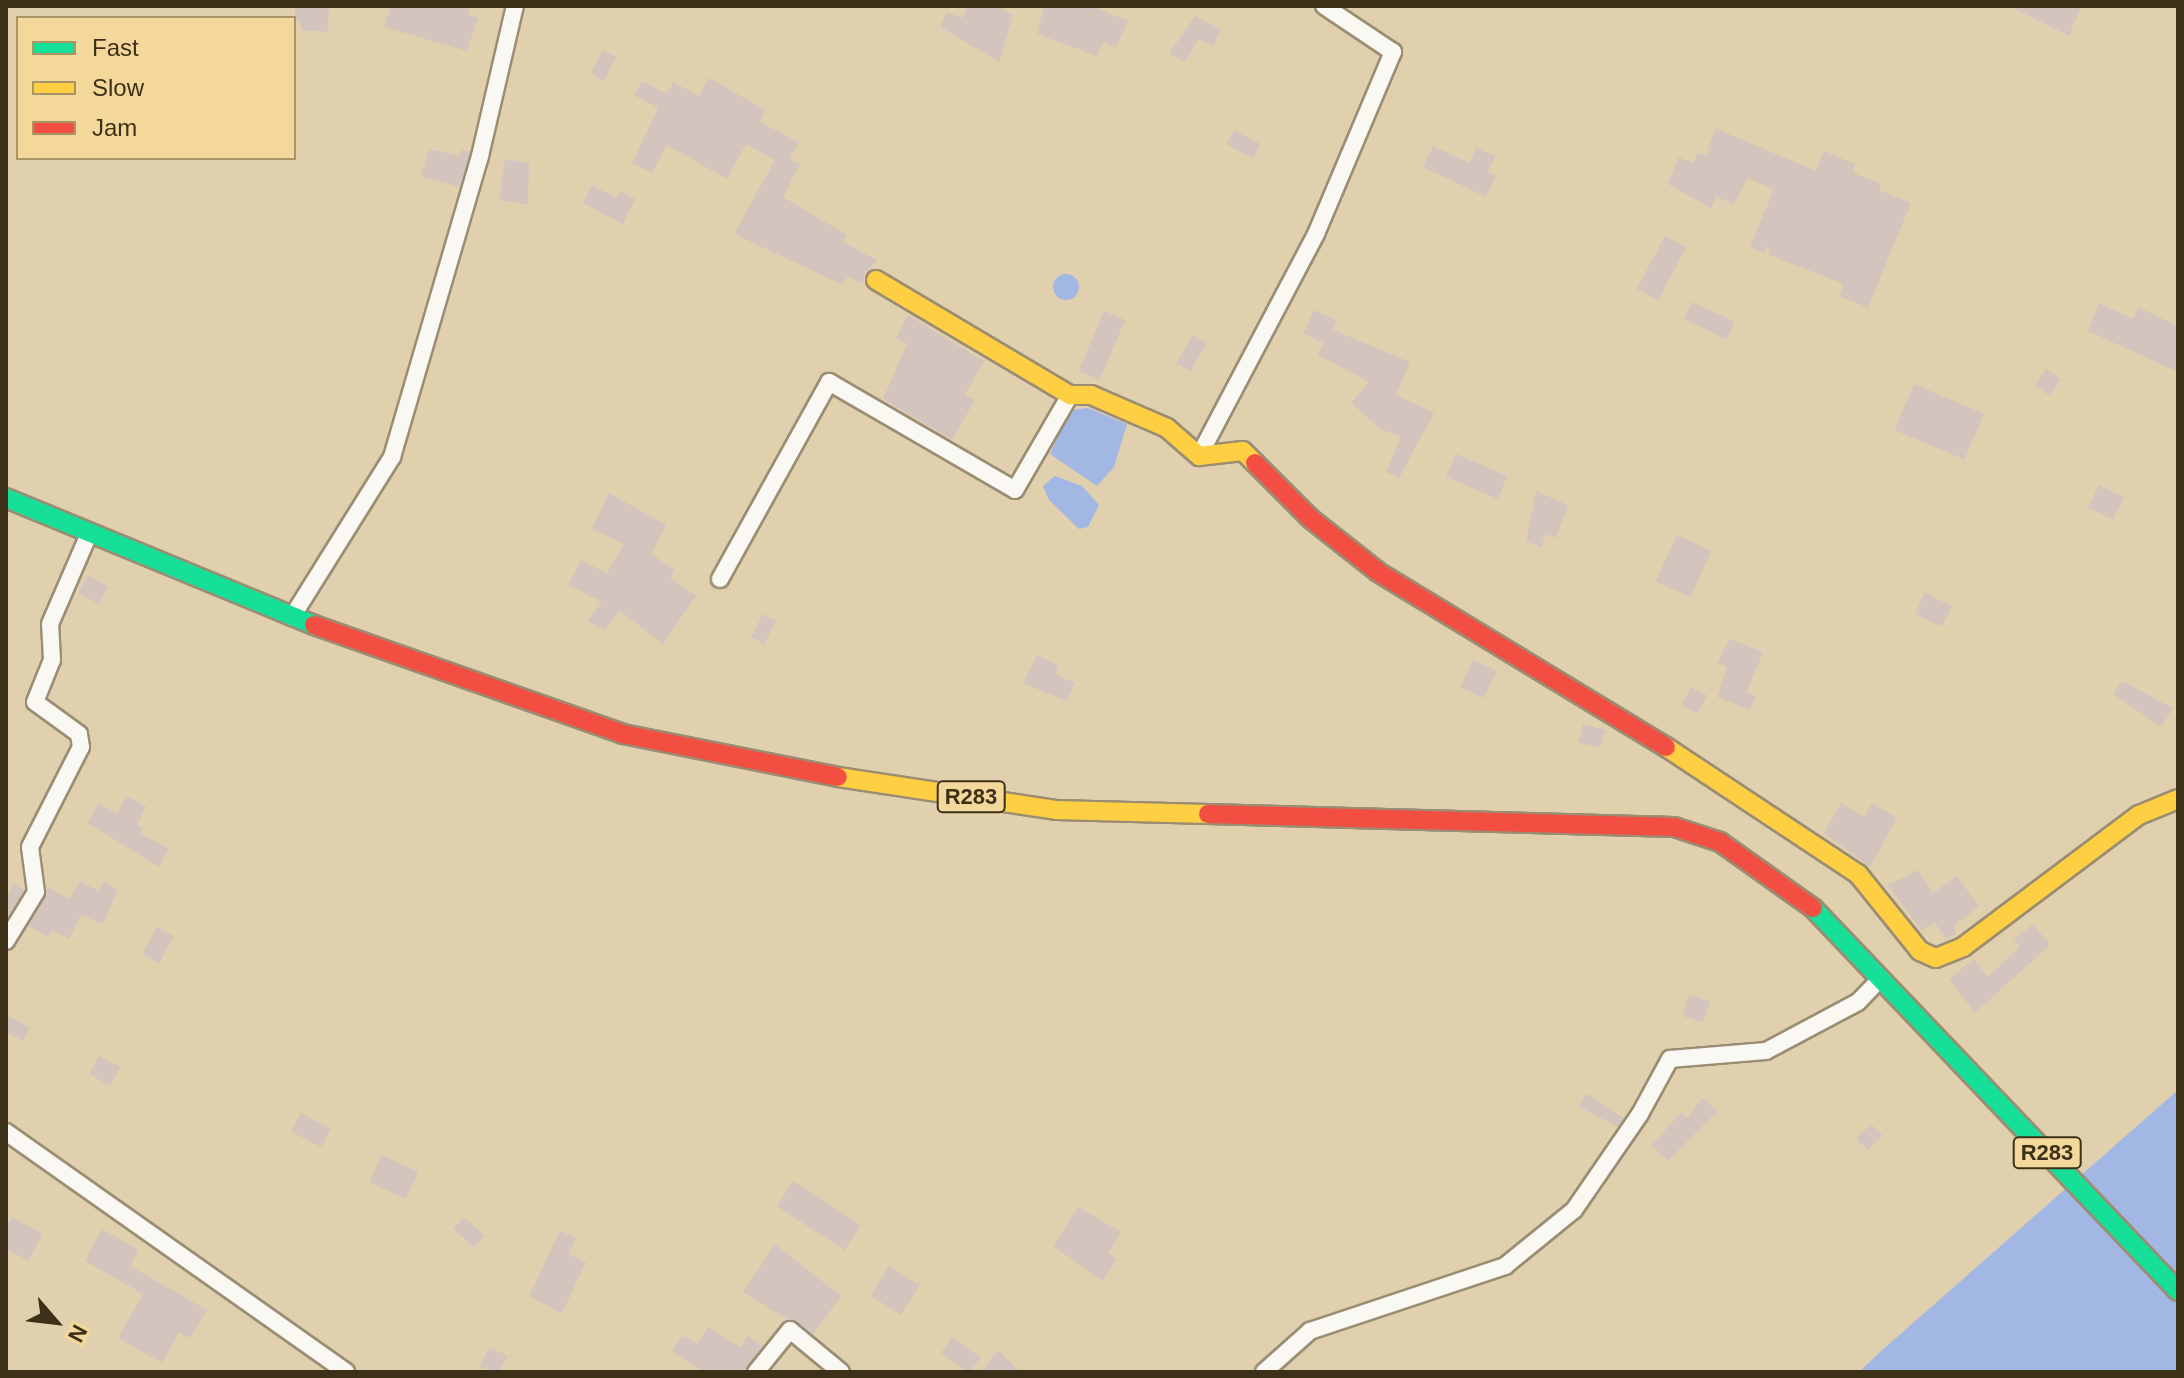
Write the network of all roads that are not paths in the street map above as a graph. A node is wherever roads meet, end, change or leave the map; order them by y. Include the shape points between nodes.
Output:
1 (515, 6) edge
2 (1324, 6) edge
3 (876, 280) dead end
4 (1070, 395) junction
5 (1199, 456) junction
6 (6, 498) edge
7 (89, 534) junction
8 (720, 579) dead end
9 (292, 617) junction
10 (2178, 799) edge
11 (6, 941) edge
12 (1881, 978) junction
13 (6, 1132) edge
14 (2178, 1291) edge
15 (343, 1371) edge
16 (756, 1372) edge
17 (841, 1372) edge
18 (1264, 1372) edge

1 - 9 street via 480,156 392,457
2 - 5 street via 1393,52 1316,234
3 - 4 main road
4 - 5 main road via 1091,395 1167,428
4 - 8 street via 1015,490 829,382
5 - 10 main road via 1239,450 1247,454 1311,519 1378,572 1748,797 1858,874 1920,951 1936,958 1963,947 2139,815
6 - 7 main road, R283
7 - 9 main road, R283
7 - 11 street via 50,624 52,660 35,702 79,734 81,747 30,847 36,892
9 - 12 main road, R283 via 623,734 756,764 1040,808 1674,827 1720,842 1765,870 1808,903
12 - 14 main road, R283
12 - 18 street via 1858,1002 1766,1051 1670,1059 1640,1114 1574,1210 1505,1266 1310,1331
13 - 15 street
16 - 17 street via 790,1330

